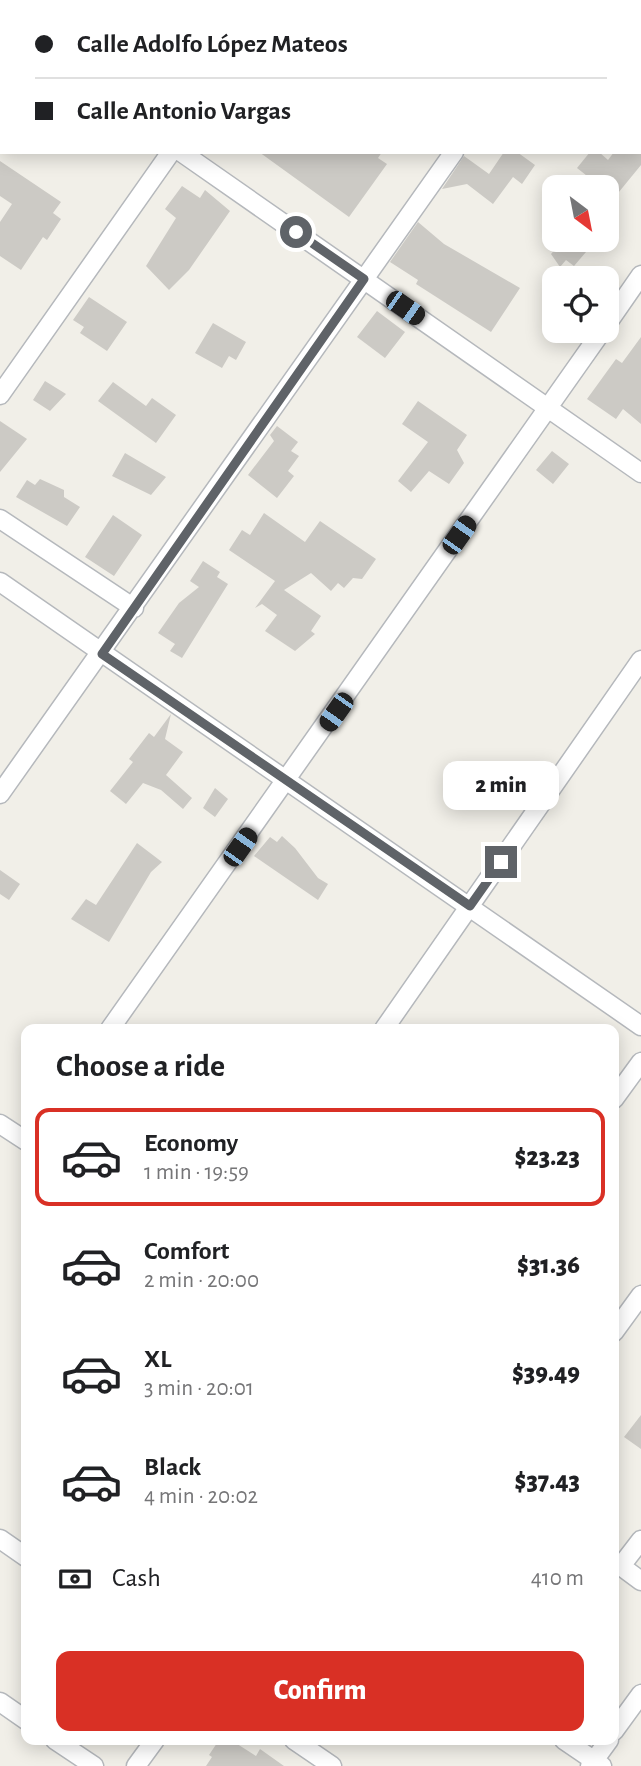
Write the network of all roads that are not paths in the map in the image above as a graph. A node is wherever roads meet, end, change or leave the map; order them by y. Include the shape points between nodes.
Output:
1 (170, 154) edge
2 (184, 154) edge
3 (453, 154) edge
4 (641, 275) edge
5 (364, 279) junction
6 (619, 307) edge
7 (594, 343) edge
8 (0, 394) edge
9 (549, 408) junction
10 (641, 473) edge
11 (0, 519) edge
12 (0, 582) edge
13 (134, 607) junction
14 (102, 654) junction
15 (641, 660) edge
16 (288, 779) junction
17 (0, 794) edge
18 (470, 906) junction
19 (114, 1024) edge
20 (387, 1024) edge
21 (641, 1026) edge
22 (641, 1062) edge
23 (619, 1091) edge
24 (0, 1124) edge
25 (21, 1138) edge
26 (641, 1295) edge
27 (619, 1325) edge
28 (0, 1539) edge
29 (641, 1540) edge
30 (21, 1554) edge
31 (619, 1562) edge
32 (619, 1564) edge
33 (641, 1581) edge
34 (641, 1694) edge
35 (0, 1702) edge
36 (21, 1717) edge
37 (619, 1724) edge
38 (62, 1745) edge
39 (151, 1745) edge
40 (301, 1745) edge
41 (570, 1745) edge
42 (606, 1745) edge
43 (595, 1764) edge
44 (94, 1766) edge
45 (136, 1766) edge
46 (332, 1766) edge

1 - 8 street
2 - 5 street
3 - 5 street
4 - 6 street
5 - 9 street
5 - 13 street
7 - 9 street
9 - 10 street
9 - 16 street
11 - 13 street
12 - 14 street
13 - 14 street
14 - 16 street
14 - 17 street
15 - 18 street
16 - 18 street
16 - 19 street
18 - 20 street
18 - 21 street
22 - 23 street
24 - 25 street
26 - 27 street
28 - 30 street
29 - 31 street
32 - 33 street
34 - 37 street
35 - 36 street
38 - 44 street
39 - 45 street
40 - 46 street
41 - 43 street
42 - 43 street

